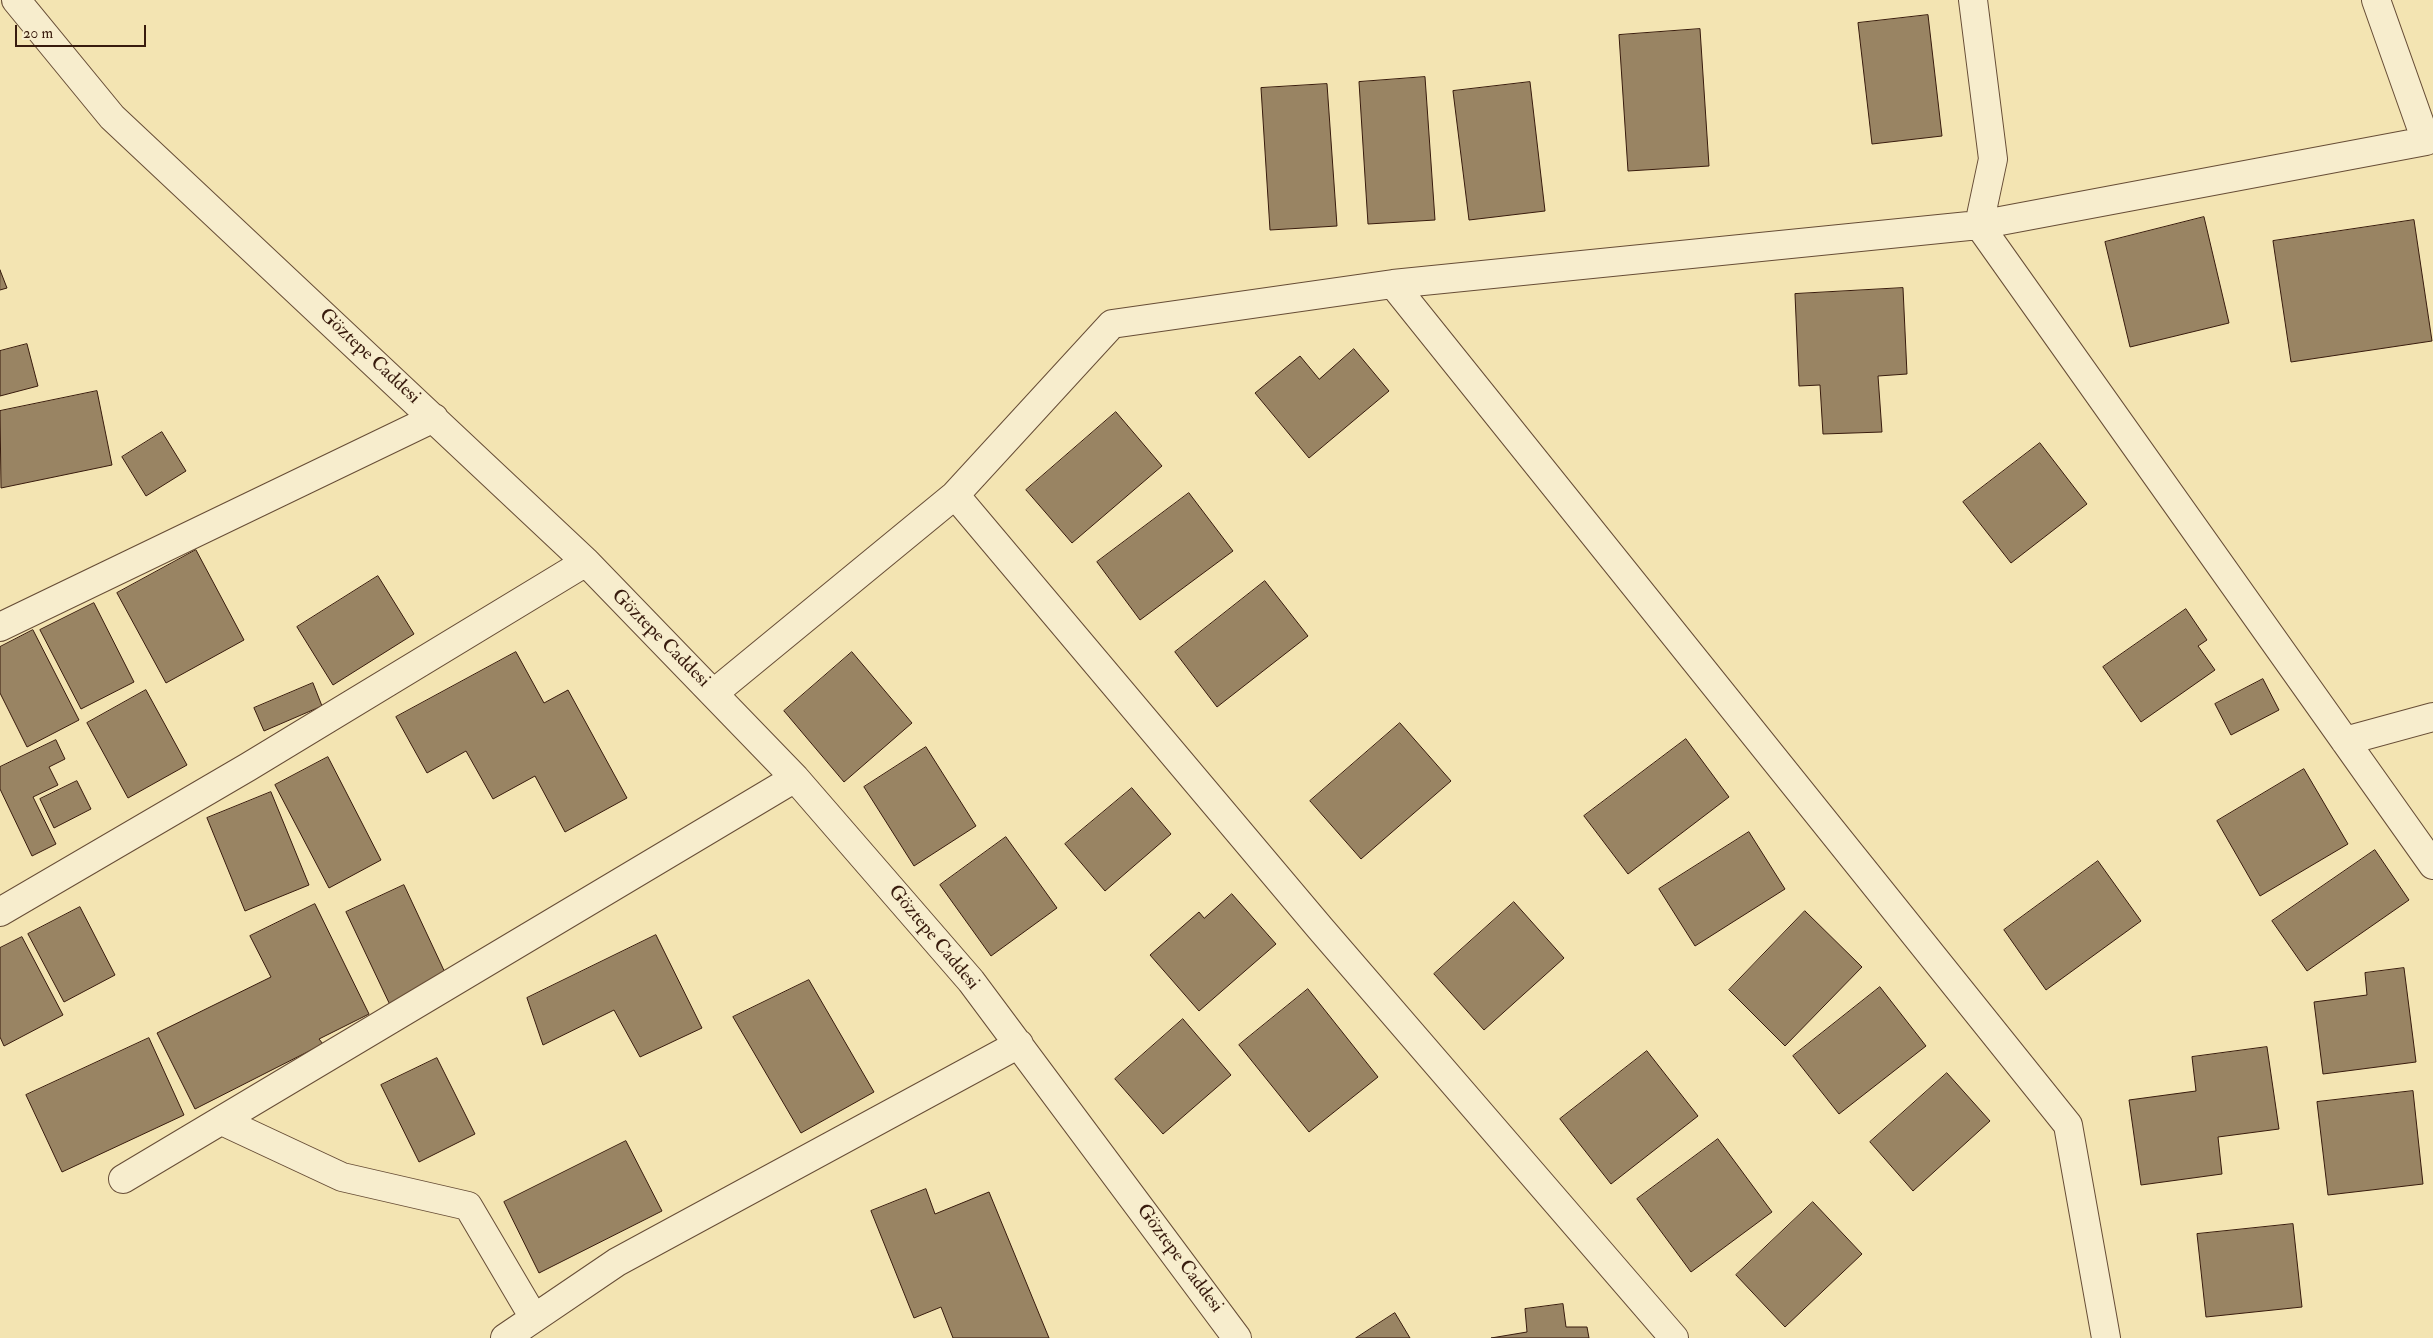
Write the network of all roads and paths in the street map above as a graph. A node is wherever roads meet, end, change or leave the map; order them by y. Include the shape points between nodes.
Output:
1 (16, 0) edge
2 (1973, 0) edge
3 (2376, 0) edge
4 (0, 9) edge
5 (112, 117) junction
6 (2429, 141) edge
7 (1980, 225) junction
8 (1393, 284) junction
9 (434, 418) junction
10 (955, 495) junction
11 (586, 562) junction
12 (0, 627) edge
13 (714, 693) junction
14 (2433, 717) edge
15 (2345, 741) junction
16 (795, 778) junction
17 (2433, 864) edge
18 (0, 912) edge
19 (1019, 1044) junction
20 (222, 1121) junction
21 (123, 1179) dead end
22 (534, 1318) junction
23 (505, 1338) edge
24 (1236, 1338) edge
25 (1674, 1338) edge
26 (2106, 1338) edge

1 - 5 street, Göztepe Caddesi
2 - 7 street via 1994,159
3 - 6 street
4 - 5 street
5 - 9 street, Göztepe Caddesi
6 - 7 street
7 - 8 street
7 - 15 street
8 - 10 street via 1112,324
8 - 26 street via 2068,1124
9 - 11 street, Göztepe Caddesi
9 - 12 street
10 - 13 street
10 - 25 street via 1320,928
11 - 13 street, Göztepe Caddesi
11 - 18 street via 248,767
13 - 16 street, Göztepe Caddesi
14 - 15 street
15 - 17 street
16 - 19 street, Göztepe Caddesi via 934,937
16 - 20 street
19 - 22 street via 617,1262
19 - 24 street, Göztepe Caddesi
20 - 21 street
20 - 22 street via 342,1177 468,1206
22 - 23 street

